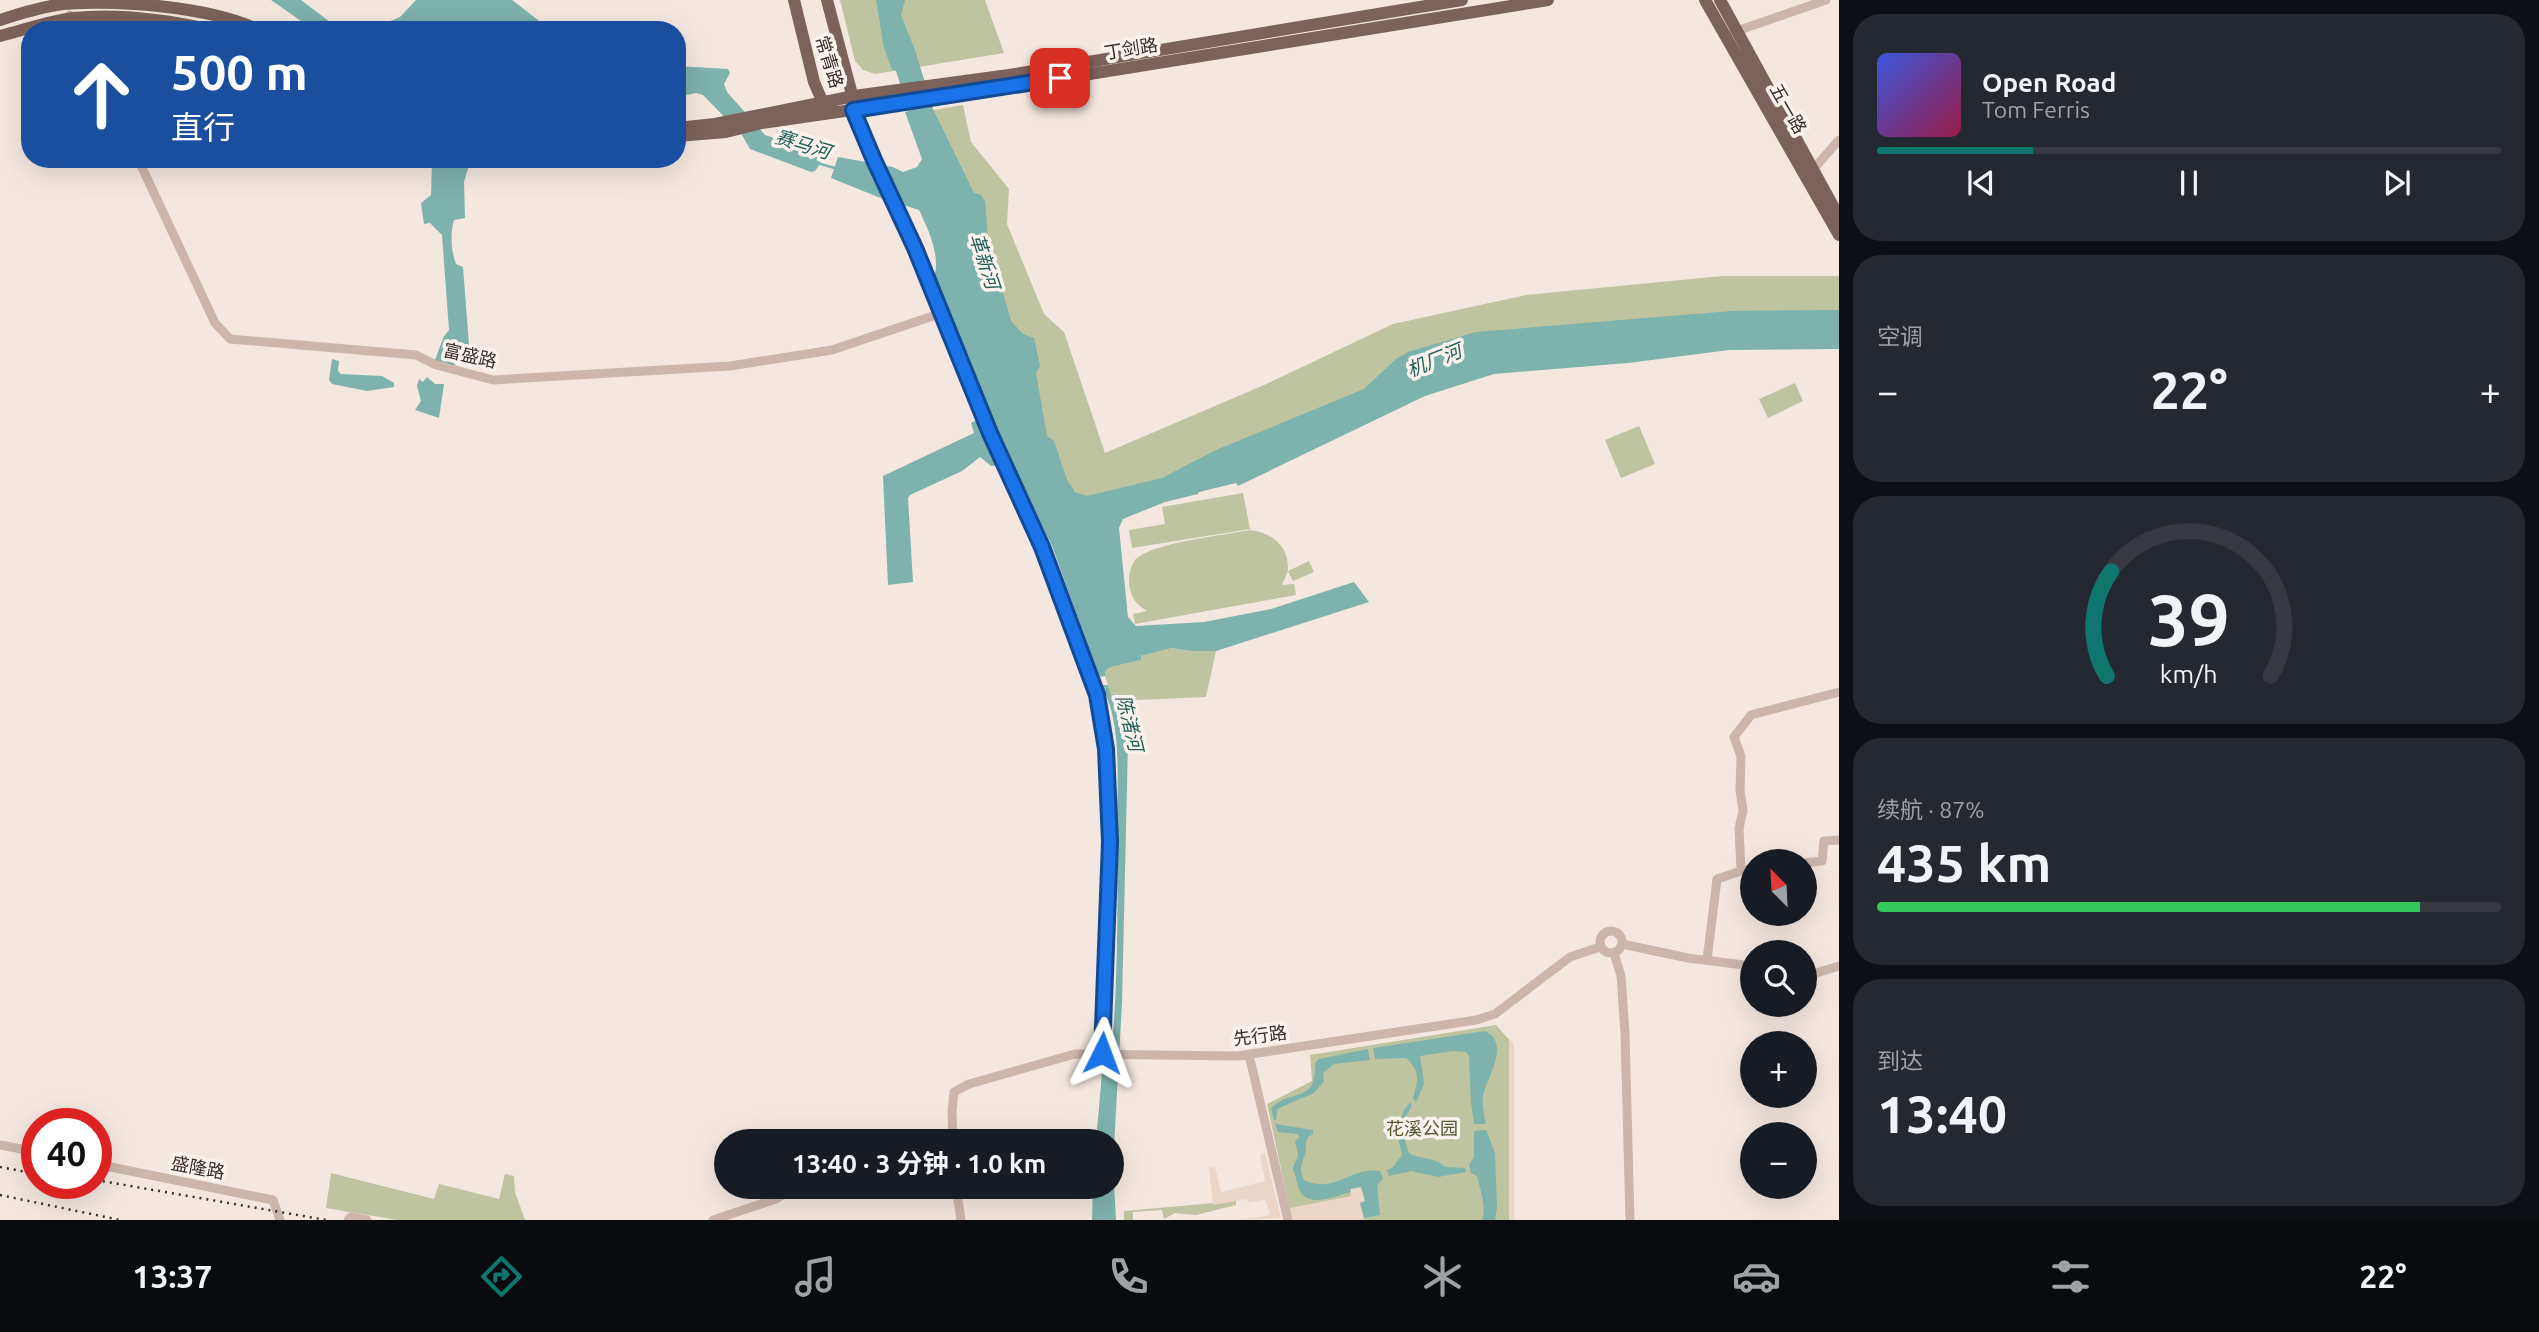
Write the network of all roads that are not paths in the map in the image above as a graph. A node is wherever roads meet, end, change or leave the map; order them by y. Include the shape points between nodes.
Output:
1 (794, 0) edge
2 (827, 0) edge
3 (1462, 0) edge
4 (1548, 0) edge
5 (1703, 0) edge
6 (1720, 0) edge
7 (1826, 0) edge
8 (65, 4) junction
9 (0, 20) edge
10 (74, 21) edge
11 (86, 21) edge
12 (166, 21) edge
13 (236, 21) edge
14 (21, 33) edge
15 (1731, 33) junction
16 (0, 36) edge
17 (932, 91) junction
18 (823, 103) junction
19 (854, 103) junction
20 (759, 120) junction
21 (686, 128) edge
22 (720, 128) junction
23 (686, 134) edge
24 (1839, 140) edge
25 (142, 168) edge
26 (1810, 174) junction
27 (1839, 217) edge
28 (1839, 235) edge
29 (942, 313) junction
30 (1839, 692) edge
31 (1839, 840) edge
32 (1740, 857) edge
33 (1817, 862) edge
34 (1740, 871) edge
35 (1622, 944) junction
36 (1600, 947) junction
37 (1614, 953) junction
38 (1707, 960) junction
39 (1740, 964) edge
40 (1839, 966) edge
41 (1817, 973) edge
42 (1105, 1053) junction
43 (1249, 1055) junction
44 (953, 1129) edge
45 (0, 1144) edge
46 (21, 1149) edge
47 (112, 1167) edge
48 (776, 1199) edge
49 (958, 1199) edge
50 (280, 1220) edge
51 (348, 1220) edge
52 (368, 1220) edge
53 (713, 1220) edge
54 (961, 1220) edge
55 (1287, 1220) edge
56 (1630, 1220) edge

1 - 18 main road, 常青路
2 - 19 main road, 常青路
3 - 17 main road, 丁剑路
4 - 17 main road, 丁剑路 via 1009,87
5 - 15 main road, 五一路
6 - 15 main road, 五一路
7 - 15 street
8 - 9 main road
8 - 10 street
8 - 13 main road via 176,7
11 - 12 main road via 104,16
14 - 16 main road
15 - 26 main road, 五一路
17 - 19 main road, 丁剑路
18 - 19 main road, 常青路
18 - 20 main road, 丁剑路
19 - 20 main road, 丁剑路
19 - 29 street, 常青路 via 874,160
20 - 22 main road, 丁剑路
21 - 22 main road, 丁剑路
22 - 23 main road, 丁剑路
24 - 26 street
25 - 29 street, 富盛路 via 215,323 230,339 416,355 493,380 730,366 832,349
26 - 27 main road, 五一路
26 - 28 main road, 五一路
29 - 42 street via 1042,547 1089,672 1103,724 1110,842
30 - 32 street via 1751,715 1734,737 1741,756
31 - 33 street via 1824,841 1822,861
34 - 38 street via 1717,879
35 - 36 street via 1618,933 1608,931 1601,937
35 - 37 street
35 - 38 street
36 - 37 street
36 - 43 street, 先行路 via 1570,957 1496,1013 1476,1020
37 - 56 street via 1621,976 1625,1033
38 - 39 street
40 - 41 street
42 - 43 street, 先行路
42 - 44 street, 先行路 via 1075,1054 969,1084 954,1092
43 - 55 street
45 - 46 street
47 - 50 street, 盛隆路 via 273,1199
48 - 53 street
49 - 54 street
51 - 52 street

